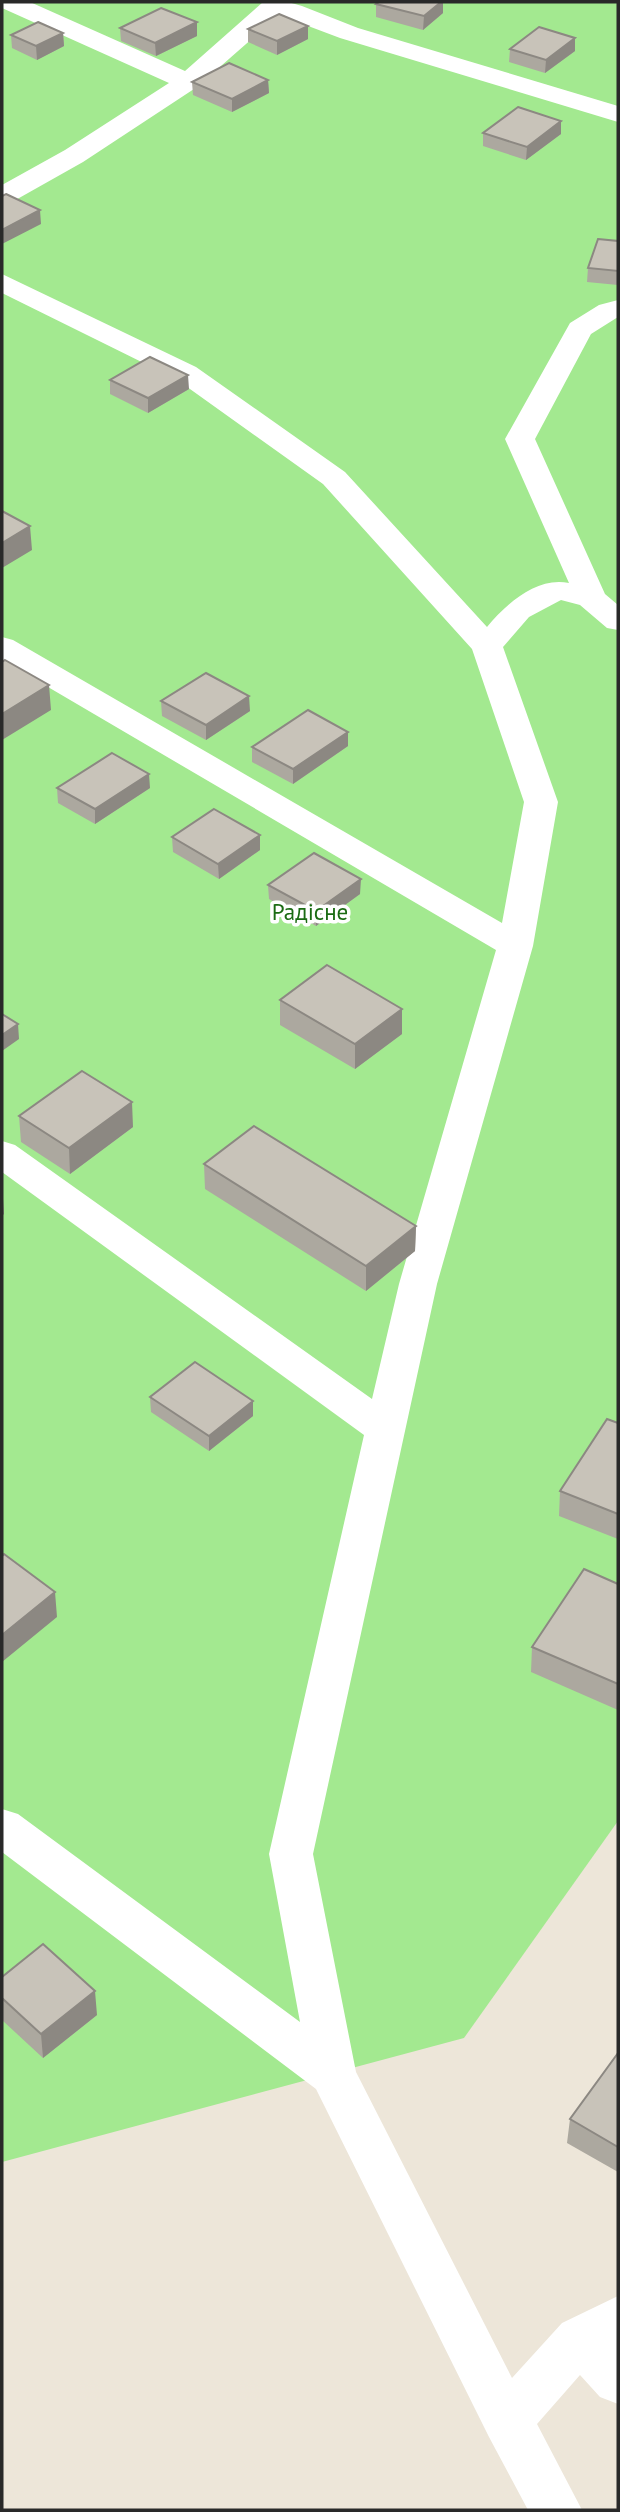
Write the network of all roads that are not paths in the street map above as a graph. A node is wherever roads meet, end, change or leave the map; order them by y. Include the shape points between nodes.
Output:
1 (10, 2) edge
2 (274, 4) edge
3 (188, 82) junction
4 (618, 114) edge
5 (2, 197) edge
6 (2, 282) edge
7 (618, 309) edge
8 (591, 598) junction
9 (618, 621) edge
10 (487, 646) junction
11 (2, 647) edge
12 (515, 946) junction
13 (2, 1154) edge
14 (385, 1429) junction
15 (2, 1827) edge
16 (333, 2074) junction
17 (599, 2329) edge
18 (618, 2380) edge
19 (507, 2420) junction
20 (556, 2510) edge

1 - 3 street
2 - 3 street
2 - 4 street via 349,33
3 - 5 street
6 - 10 street via 186,373 334,478
7 - 8 street via 580,329 520,439
8 - 9 street
8 - 10 street via 557,590 518,610
10 - 12 street via 541,802
11 - 12 street
12 - 14 street via 418,1284
13 - 14 street
14 - 16 street via 291,1854
15 - 16 street
16 - 19 street
17 - 18 street
17 - 19 street
19 - 20 street

